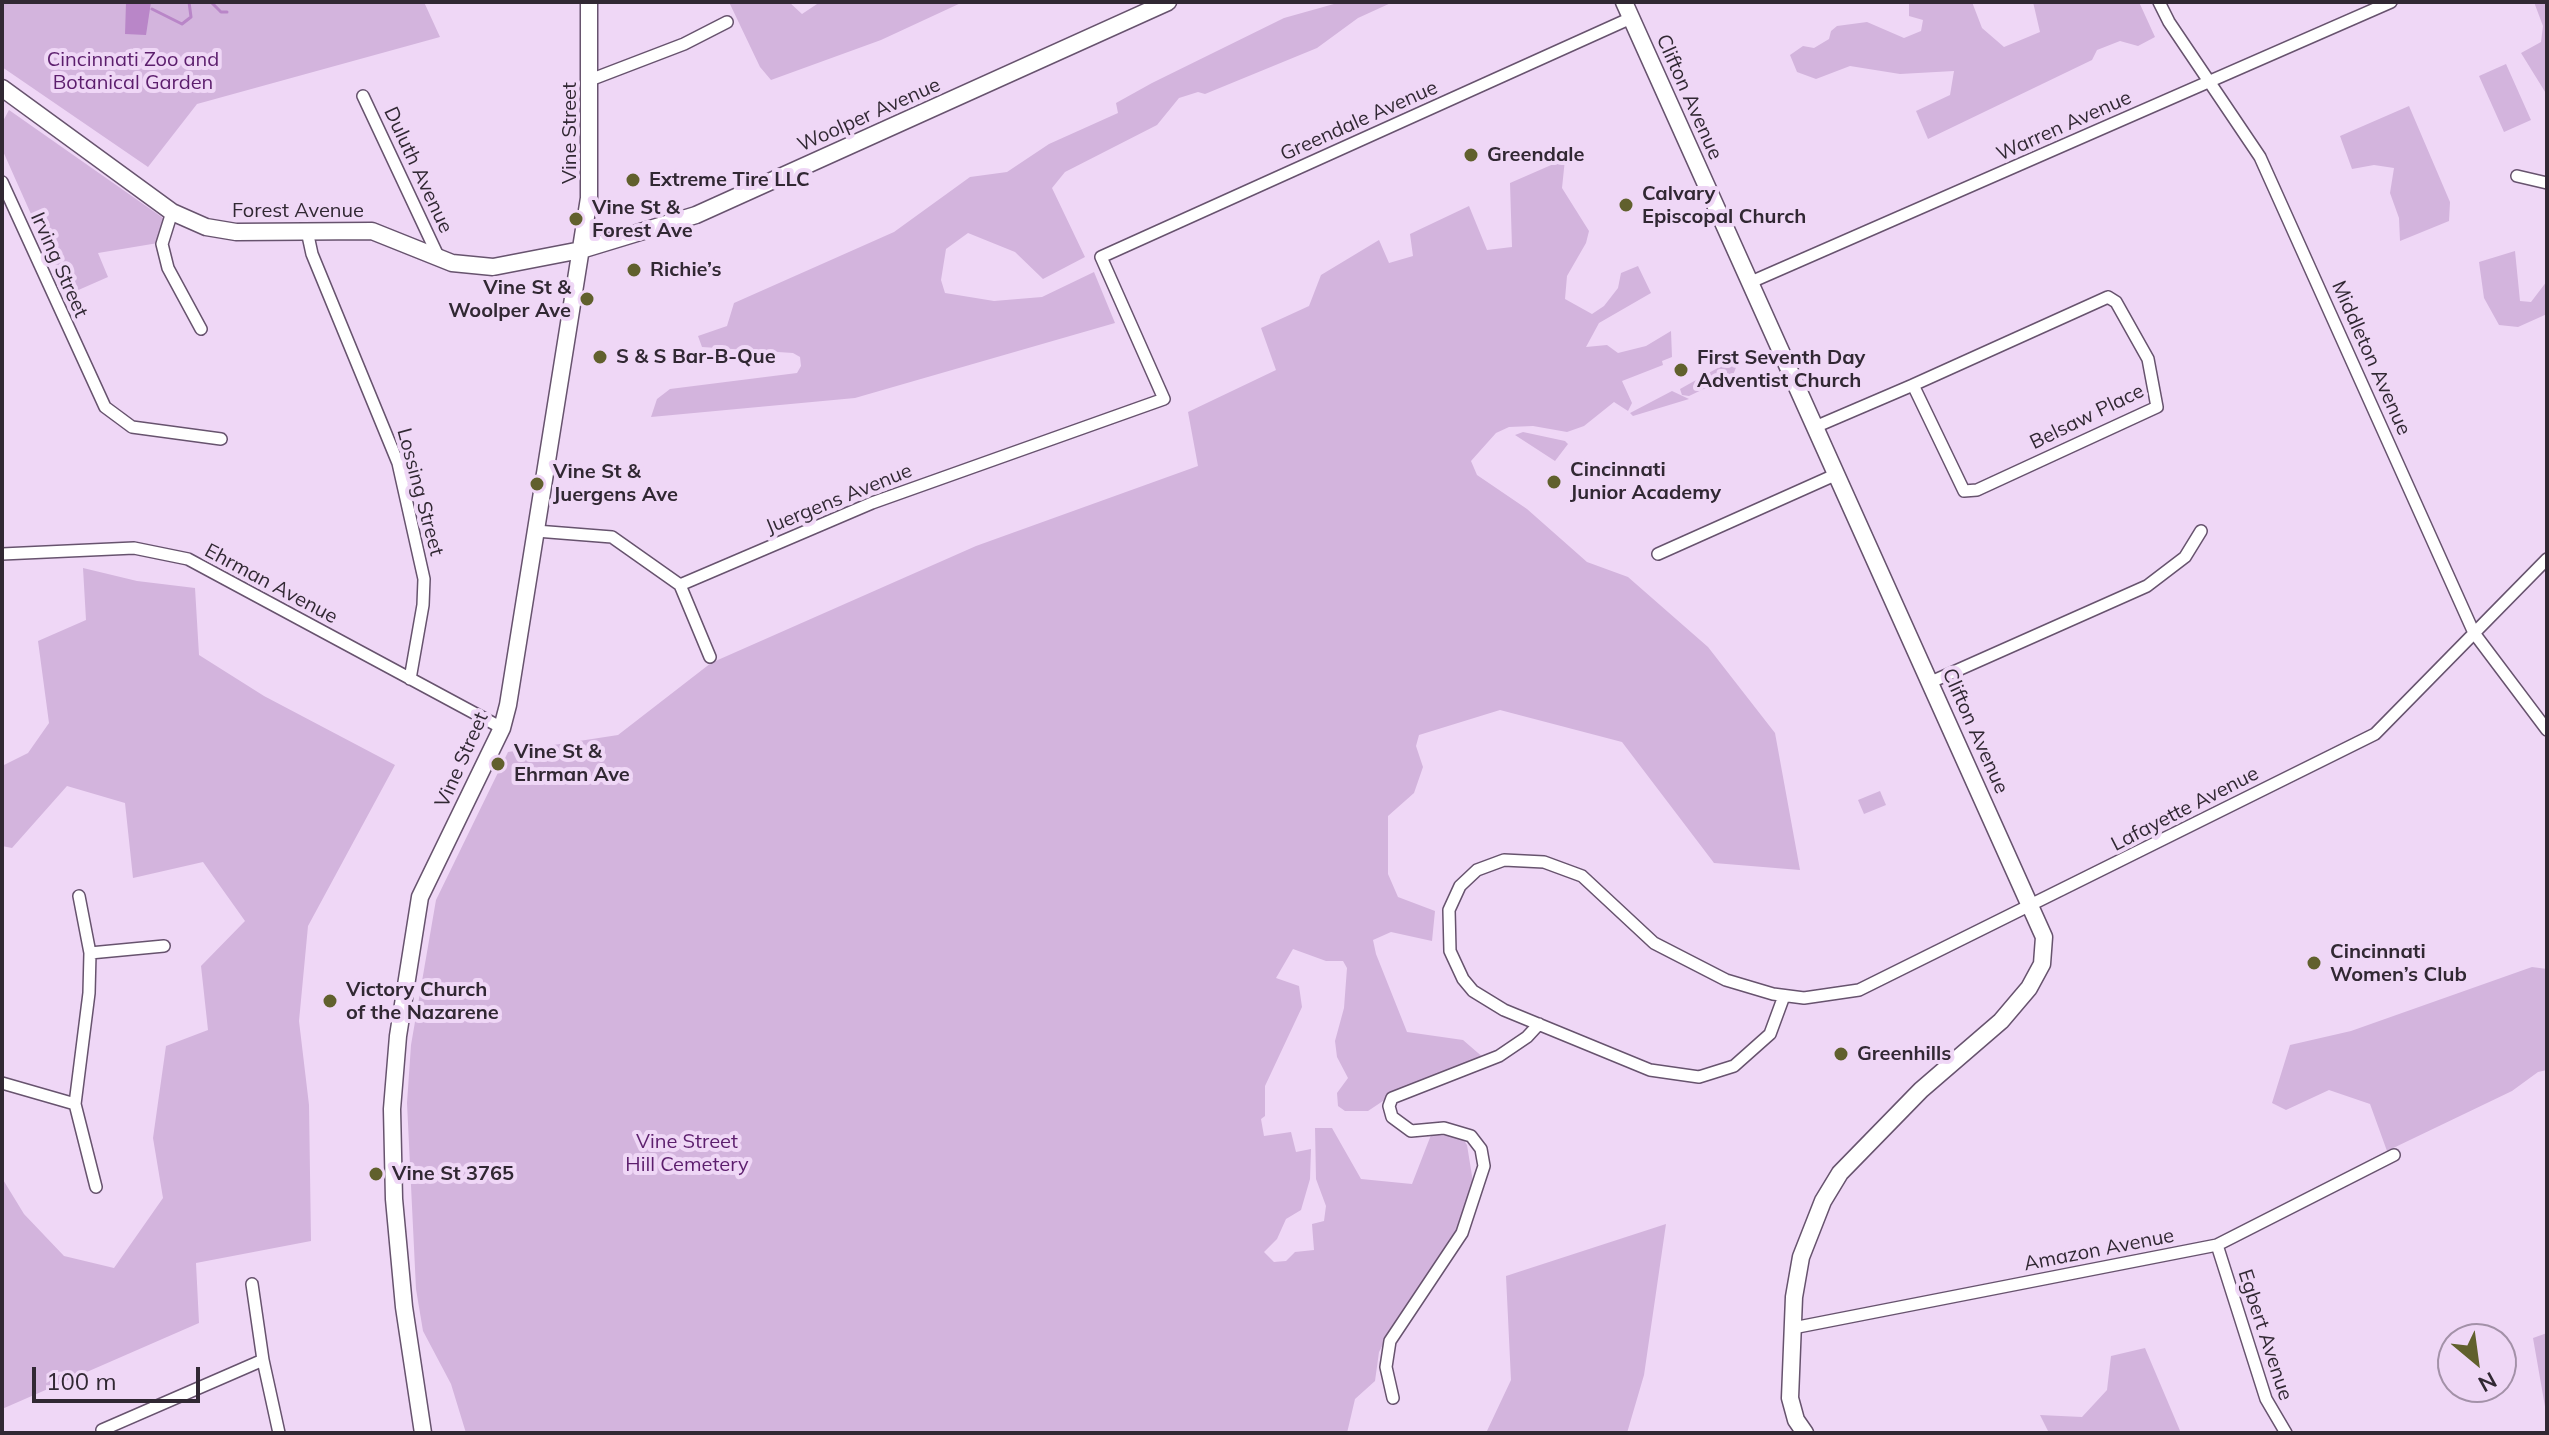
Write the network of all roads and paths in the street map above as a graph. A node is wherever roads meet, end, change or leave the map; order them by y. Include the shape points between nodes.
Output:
1 (589, 2) edge
2 (1168, 2) edge
3 (2159, 2) edge
4 (2391, 2) edge
5 (1628, 10) edge
6 (727, 22) dead end
7 (590, 80) junction
8 (2211, 81) junction
9 (2, 89) edge
10 (363, 96) dead end
11 (2517, 176) dead end
12 (2, 182) edge
13 (2547, 183) edge
14 (172, 212) junction
15 (307, 231) junction
16 (581, 250) junction
17 (439, 259) junction
18 (1751, 282) junction
19 (201, 329) dead end
20 (1913, 385) junction
21 (1164, 399) joint
22 (1815, 427) junction
23 (221, 439) dead end
24 (1837, 474) junction
25 (536, 531) junction
26 (2201, 531) dead end
27 (2, 554) edge
28 (1658, 554) dead end
29 (2547, 559) edge
30 (680, 585) junction
31 (2474, 633) junction
32 (710, 657) dead end
33 (410, 679) junction
34 (1931, 682) junction
35 (502, 728) junction
36 (2547, 730) edge
37 (79, 896) dead end
38 (2031, 907) junction
39 (164, 946) dead end
40 (90, 953) junction
41 (1784, 996) junction
42 (1539, 1024) junction
43 (2, 1083) edge
44 (75, 1104) junction
45 (2394, 1155) dead end
46 (96, 1187) dead end
47 (2217, 1245) junction
48 (252, 1284) dead end
49 (1793, 1328) junction
50 (263, 1360) junction
51 (1393, 1398) dead end
52 (102, 1430) dead end
53 (279, 1433) edge
54 (423, 1433) edge
55 (1805, 1433) edge
56 (2286, 1433) edge

1 - 7 main road, Vine Street
2 - 16 main road, Woolper Avenue via 696,215
3 - 8 street, Middleton Avenue
4 - 8 street, Warren Avenue
5 - 18 main road, Clifton Avenue
5 - 21 street, Greendale Avenue via 1101,257
6 - 7 street
7 - 16 main road, Vine Street via 591,171
8 - 18 street, Warren Avenue
8 - 31 street, Middleton Avenue via 2260,157
9 - 14 main road, Forest Avenue
10 - 17 street, Duluth Avenue
11 - 13 street
12 - 23 street, Irving Street via 105,407 127,425
14 - 15 main road, Forest Avenue via 221,231
14 - 19 street via 162,244 168,268
15 - 17 main road, Forest Avenue via 372,231
15 - 33 street, Lossing Street via 398,463 424,579
16 - 17 main road, Forest Avenue via 493,267
16 - 25 main road, Vine Street
18 - 22 main road, Clifton Avenue
20 - 20 street, Belsaw Place via 1964,491 2159,403 2148,359 2116,302 2108,297
20 - 22 street, Belsaw Place
21 - 30 street, Juergens Avenue via 872,503
22 - 24 main road, Clifton Avenue
24 - 28 street
24 - 34 main road, Clifton Avenue
25 - 30 street via 612,537
25 - 35 main road, Vine Street
26 - 34 street via 2185,557 2147,586
27 - 33 street, Ehrman Avenue via 134,548 188,559
29 - 31 street, Lafayette Avenue
30 - 32 street
31 - 36 street, Middleton Avenue
31 - 38 street, Lafayette Avenue via 2375,734
33 - 35 street, Ehrman Avenue
34 - 38 main road, Clifton Avenue
35 - 54 main road, Vine Street via 420,897 398,1036 392,1109 394,1199
37 - 40 street
38 - 41 street, Lafayette Avenue via 1859,990 1819,998
38 - 49 main road, Clifton Avenue via 2045,946 2035,977 2001,1021 1921,1090 1829,1188 1801,1257
39 - 40 street
40 - 44 street
41 - 42 street, Lafayette Avenue via 1760,1047 1734,1066 1699,1077 1650,1070
41 - 42 street, Lafayette Avenue via 1726,980 1661,947 1573,871 1544,862 1504,860 1477,870 1460,886 1447,920 1450,951 1473,991
42 - 51 street via 1499,1056 1392,1098 1392,1117 1411,1131 1444,1128 1471,1136 1481,1149 1484,1166 1462,1233 1390,1341 1386,1367
43 - 44 street
44 - 46 street
45 - 47 street, Amazon Avenue
47 - 49 street, Amazon Avenue
47 - 56 street, Egbert Avenue via 2266,1399
48 - 50 street
49 - 55 main road, Clifton Avenue via 1790,1398
50 - 52 street
50 - 53 street

